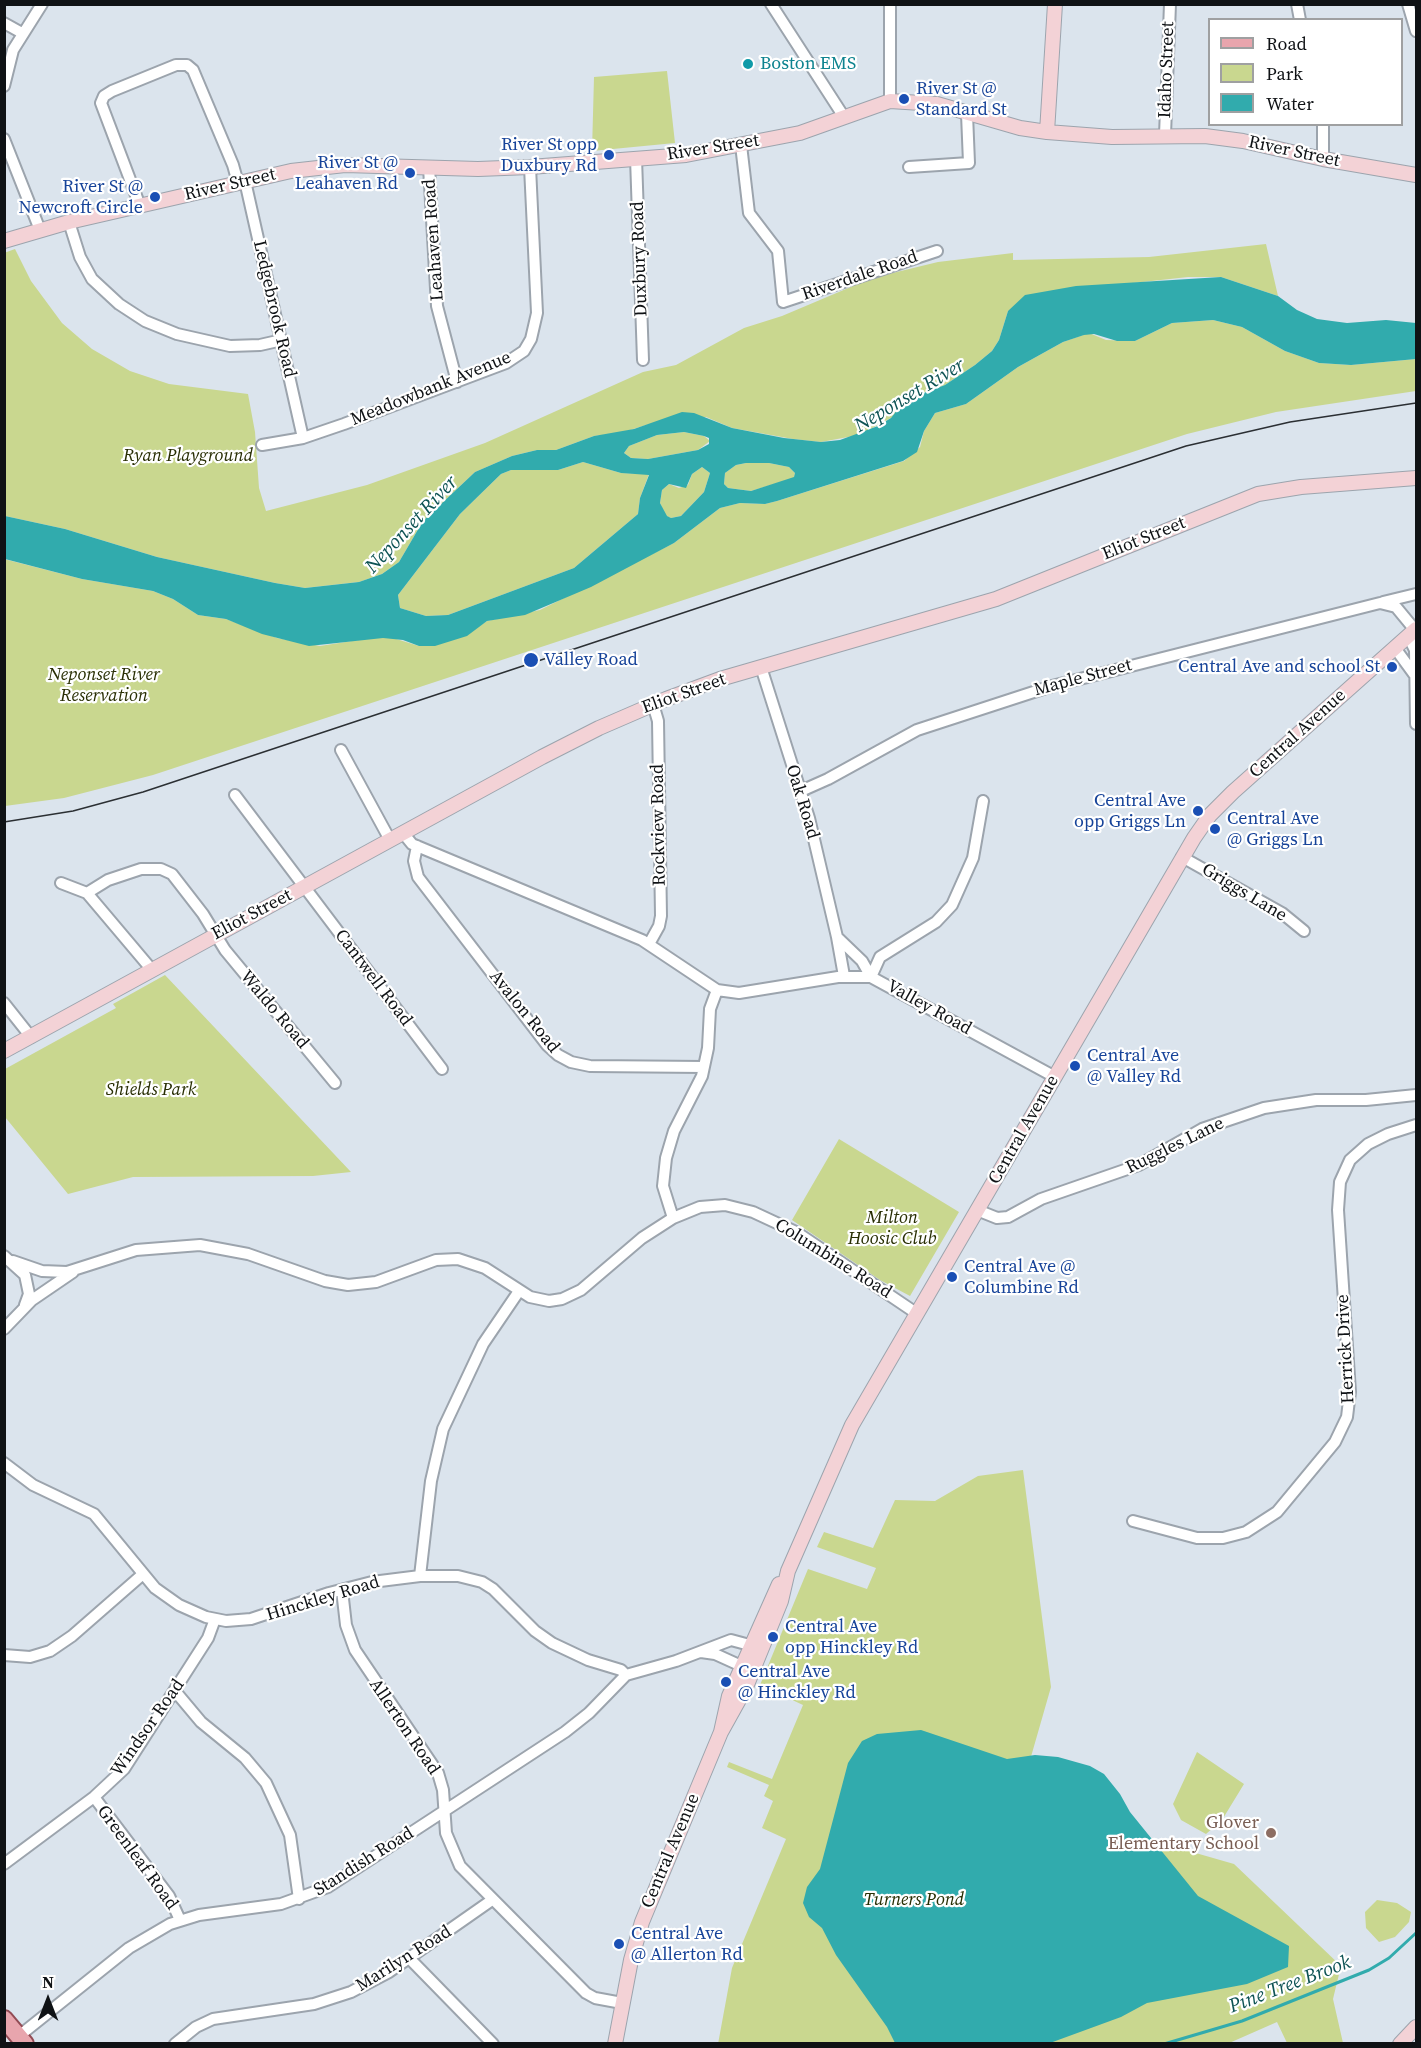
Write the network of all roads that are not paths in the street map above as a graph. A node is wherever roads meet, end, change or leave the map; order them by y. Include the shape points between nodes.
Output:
1 (42, 4) edge
2 (771, 4) edge
3 (890, 4) edge
4 (1055, 4) edge
5 (1170, 4) edge
6 (1408, 4) edge
7 (4, 23) edge
8 (1416, 31) edge
9 (22, 33) junction
10 (4, 86) edge
11 (890, 101) junction
12 (967, 114) junction
13 (844, 117) junction
14 (1323, 126) edge
15 (1047, 132) junction
16 (1165, 135) junction
17 (4, 138) edge
18 (741, 145) junction
19 (636, 158) junction
20 (1323, 159) junction
21 (429, 167) junction
22 (530, 167) junction
23 (909, 167) dead end
24 (1416, 175) edge
25 (241, 182) junction
26 (140, 206) junction
27 (69, 222) junction
28 (40, 230) junction
29 (4, 242) edge
30 (937, 251) dead end
31 (282, 340) junction
32 (643, 360) dead end
33 (458, 382) junction
34 (303, 438) junction
35 (262, 445) dead end
36 (1416, 478) edge
37 (1416, 594) edge
38 (1380, 603) junction
39 (1413, 632) edge
40 (1395, 648) junction
41 (761, 667) junction
42 (1414, 674) junction
43 (653, 704) junction
44 (1416, 724) edge
45 (341, 750) dead end
46 (801, 791) junction
47 (235, 795) dead end
48 (983, 801) dead end
49 (403, 833) junction
50 (390, 840) junction
51 (417, 846) junction
52 (1182, 857) junction
53 (62, 883) dead end
54 (305, 887) junction
55 (87, 893) junction
56 (1304, 931) dead end
57 (216, 935) junction
58 (837, 938) junction
59 (649, 944) junction
60 (152, 970) junction
61 (844, 976) junction
62 (871, 977) junction
63 (717, 990) junction
64 (4, 1003) edge
65 (31, 1037) junction
66 (4, 1051) edge
67 (704, 1067) junction
68 (442, 1069) dead end
69 (1054, 1077) junction
70 (335, 1083) dead end
71 (1416, 1095) edge
72 (1416, 1125) edge
73 (977, 1210) junction
74 (673, 1218) junction
75 (9, 1258) edge
76 (80, 1268) junction
77 (519, 1291) junction
78 (24, 1306) junction
79 (916, 1312) junction
80 (4, 1329) edge
81 (4, 1463) edge
82 (1133, 1521) dead end
83 (143, 1574) junction
84 (420, 1576) junction
85 (342, 1590) junction
86 (215, 1619) junction
87 (756, 1647) junction
88 (700, 1652) junction
89 (4, 1655) edge
90 (747, 1669) junction
91 (626, 1675) junction
92 (175, 1691) junction
93 (94, 1797) junction
94 (444, 1813) junction
95 (4, 1864) edge
96 (299, 1899) junction
97 (492, 1900) junction
98 (180, 1920) junction
99 (409, 1958) junction
100 (622, 2003) junction
101 (4, 2019) edge
102 (1416, 2027) edge
103 (22, 2040) edge
104 (1403, 2042) edge
105 (175, 2043) edge
106 (493, 2043) edge
107 (615, 2043) edge

1 - 9 street
2 - 13 street
3 - 11 street
4 - 15 street
5 - 16 street, Idaho Street
6 - 8 street
7 - 9 street
9 - 10 street via 13,50
11 - 12 street, River Street via 937,104
11 - 13 street, River Street
12 - 15 street, River Street
12 - 23 street via 969,163
13 - 18 street, River Street via 800,133
14 - 20 street
15 - 16 street, River Street via 1112,137
16 - 20 street, River Street via 1243,141
17 - 28 street
18 - 19 street, River Street via 686,155
18 - 30 street, Riverdale Road via 749,213 778,251 783,302
19 - 22 street, River Street
19 - 32 street, Duxbury Road
20 - 24 street, River Street
21 - 22 street, River Street
21 - 25 street, River Street via 331,166
21 - 33 street, Leahaven Road via 437,306
22 - 33 street, Meadowbank Avenue via 537,313 533,332 524,351 506,363
25 - 26 street, River Street
25 - 26 street, Ledgebrook Road via 193,70 187,65 176,65 111,91 101,103
25 - 31 street, Ledgebrook Road
26 - 27 street, River Street
27 - 28 street, River Street
27 - 31 street via 92,279 112,299 145,321 171,332 230,346
28 - 29 street, River Street
31 - 34 street, Ledgebrook Road
33 - 34 street, Meadowbank Avenue
34 - 35 street, Meadowbank Avenue
36 - 41 street, Eliot Street via 1258,494 996,599
37 - 38 street, Maple Street
38 - 39 street via 1396,607
38 - 46 street, Maple Street via 994,703 909,734
39 - 40 street, Central Avenue
39 - 42 street
40 - 42 street
40 - 52 street, Central Avenue via 1214,810
41 - 43 street, Eliot Street
41 - 46 street, Oak Road
42 - 44 street
43 - 49 street, Eliot Street via 572,741
43 - 59 street, Rockview Road via 658,721 661,916
45 - 50 street
46 - 58 street, Oak Road
47 - 54 street, Cantwell Road
48 - 62 street via 973,858 952,904 936,922 880,957
49 - 50 street, Eliot Street
49 - 51 street
50 - 54 street, Eliot Street
51 - 59 street
51 - 67 street, Avalon Road via 414,861 418,877 558,1055 590,1066
52 - 56 street, Griggs Lane via 1281,912
52 - 69 street, Central Avenue
53 - 55 street
54 - 57 street, Eliot Street
54 - 68 street, Cantwell Road
55 - 57 street, Waldo Road via 129,872 147,868 167,871
55 - 60 street
57 - 60 street, Eliot Street
57 - 70 street, Waldo Road
58 - 61 street, Oak Road
58 - 62 street via 862,961
59 - 63 street
60 - 65 street, Eliot Street
61 - 62 street, Valley Road
61 - 63 street, Valley Road via 747,992
62 - 69 street, Valley Road
63 - 67 street via 710,1009
64 - 65 street
65 - 66 street, Eliot Street
67 - 74 street via 674,1131 666,1158 664,1193
69 - 73 street, Central Avenue
71 - 73 street, Ruggles Lane via 1317,1100 1258,1110 1202,1129 1139,1165 1041,1199 1008,1217 997,1218
72 - 82 street, Herrick Drive via 1368,1144 1350,1160 1340,1182 1338,1210 1350,1392 1347,1417 1335,1442 1277,1512 1246,1532 1223,1538 1197,1538
73 - 79 street, Central Avenue
74 - 77 street, Columbine Road via 569,1296 543,1301
74 - 79 street, Columbine Road via 717,1205 753,1212 805,1238
75 - 76 street, Columbine Road via 48,1272
75 - 78 street, Columbine Road via 25,1275 29,1288
76 - 77 street, Columbine Road via 136,1250 200,1245 238,1251 348,1286 376,1282 436,1260 458,1259 485,1268
76 - 78 street
77 - 84 street via 483,1344 443,1429 430,1481
78 - 80 street
79 - 87 street, Central Avenue via 848,1432 788,1570 781,1601
81 - 83 street, Hinckley Road via 33,1485 94,1514
83 - 86 street, Hinckley Road via 170,1600
83 - 89 street via 50,1651 30,1657
84 - 85 street, Hinckley Road
84 - 91 street, Hinckley Road via 458,1576 482,1582 552,1643
85 - 86 street, Hinckley Road via 259,1618
85 - 94 street, Allerton Road via 351,1641 370,1676 434,1765 443,1790
86 - 92 street, Windsor Road via 208,1638
87 - 88 street via 734,1639
87 - 90 street, Central Avenue
88 - 90 street via 715,1654
88 - 91 street
90 - 100 street, Central Avenue via 734,1712 721,1732 642,1922
91 - 94 street, Standish Road via 577,1723
92 - 93 street, Windsor Road via 130,1762
92 - 96 street via 201,1722 245,1758 266,1783 290,1835
93 - 95 street, Windsor Road
93 - 98 street, Greenleaf Road via 169,1896
94 - 96 street, Standish Road via 328,1887
94 - 97 street, Allerton Road via 455,1859
96 - 98 street, Standish Road
97 - 99 street, Marilyn Road
97 - 100 street, Allerton Road via 586,1993
98 - 103 street, Standish Road via 139,1941
99 - 105 street, Marilyn Road via 371,1982 332,1999 213,2019
99 - 106 street
100 - 107 street, Central Avenue
101 - 103 main road
102 - 104 street

